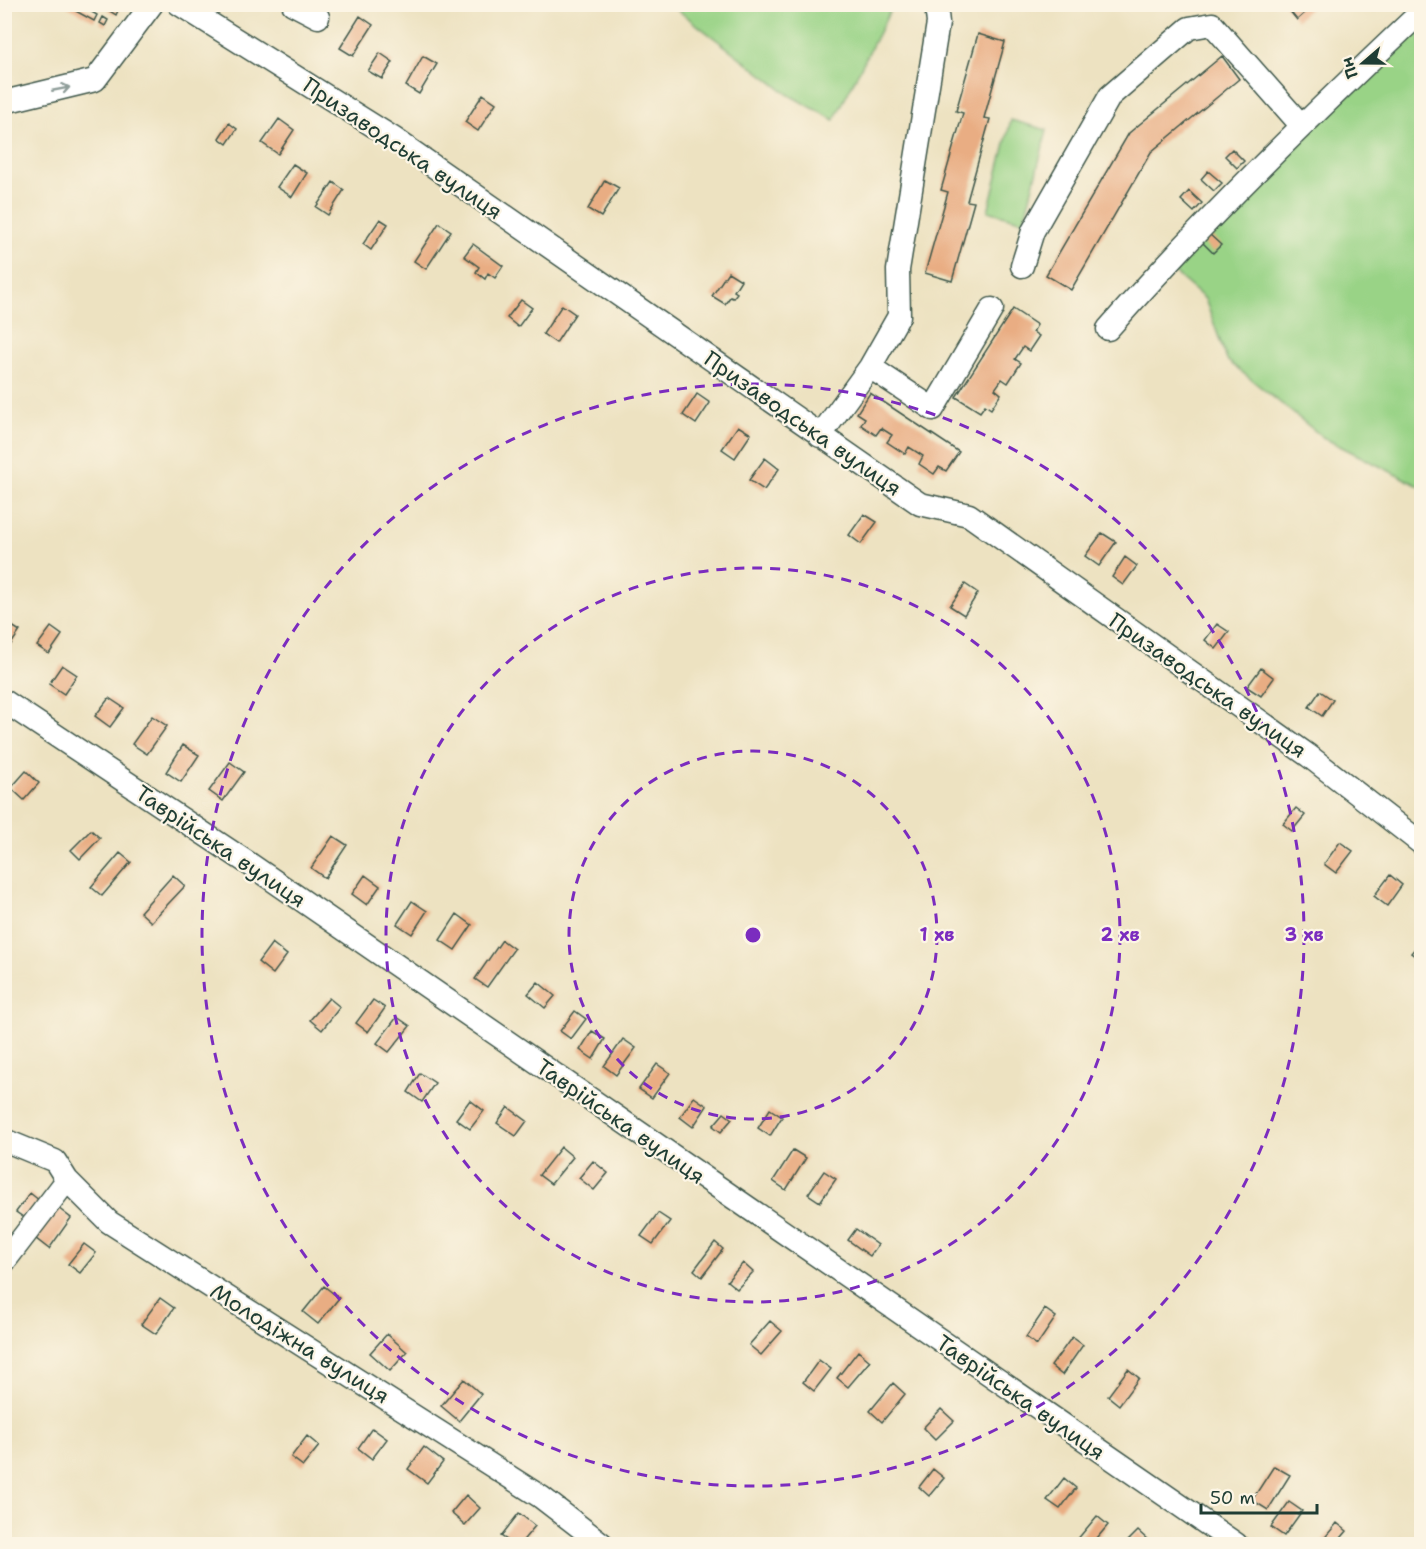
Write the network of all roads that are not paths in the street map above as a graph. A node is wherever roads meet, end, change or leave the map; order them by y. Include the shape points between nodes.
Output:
1 (152, 4) edge
2 (179, 4) edge
3 (293, 4) edge
4 (936, 4) edge
5 (1422, 11) edge
6 (318, 17) dead end
7 (4, 102) edge
8 (1301, 125) junction
9 (1022, 266) dead end
10 (992, 309) dead end
11 (1108, 329) dead end
12 (870, 367) junction
13 (820, 436) junction
14 (4, 700) edge
15 (1422, 844) edge
16 (4, 1140) edge
17 (67, 1180) junction
18 (4, 1262) edge
19 (602, 1545) edge
20 (1236, 1545) edge

7 -> 1 street via 95,80
2 - 13 street, Призаводська вулиця via 393,138
3 - 6 street
4 - 12 street via 938,23 898,270 899,315
5 - 8 street
8 - 9 street via 1212,24 1189,28 1110,96 1034,231
8 - 11 street
10 - 12 street via 933,409
12 - 13 street
13 - 15 street, Призаводська вулиця via 920,504 969,515 1309,756
14 - 20 street, Таврійська вулиця via 248,863
16 - 17 street, Молодіжна вулиця via 55,1161
17 - 18 street
17 - 19 street, Молодіжна вулиця via 109,1222 512,1478

